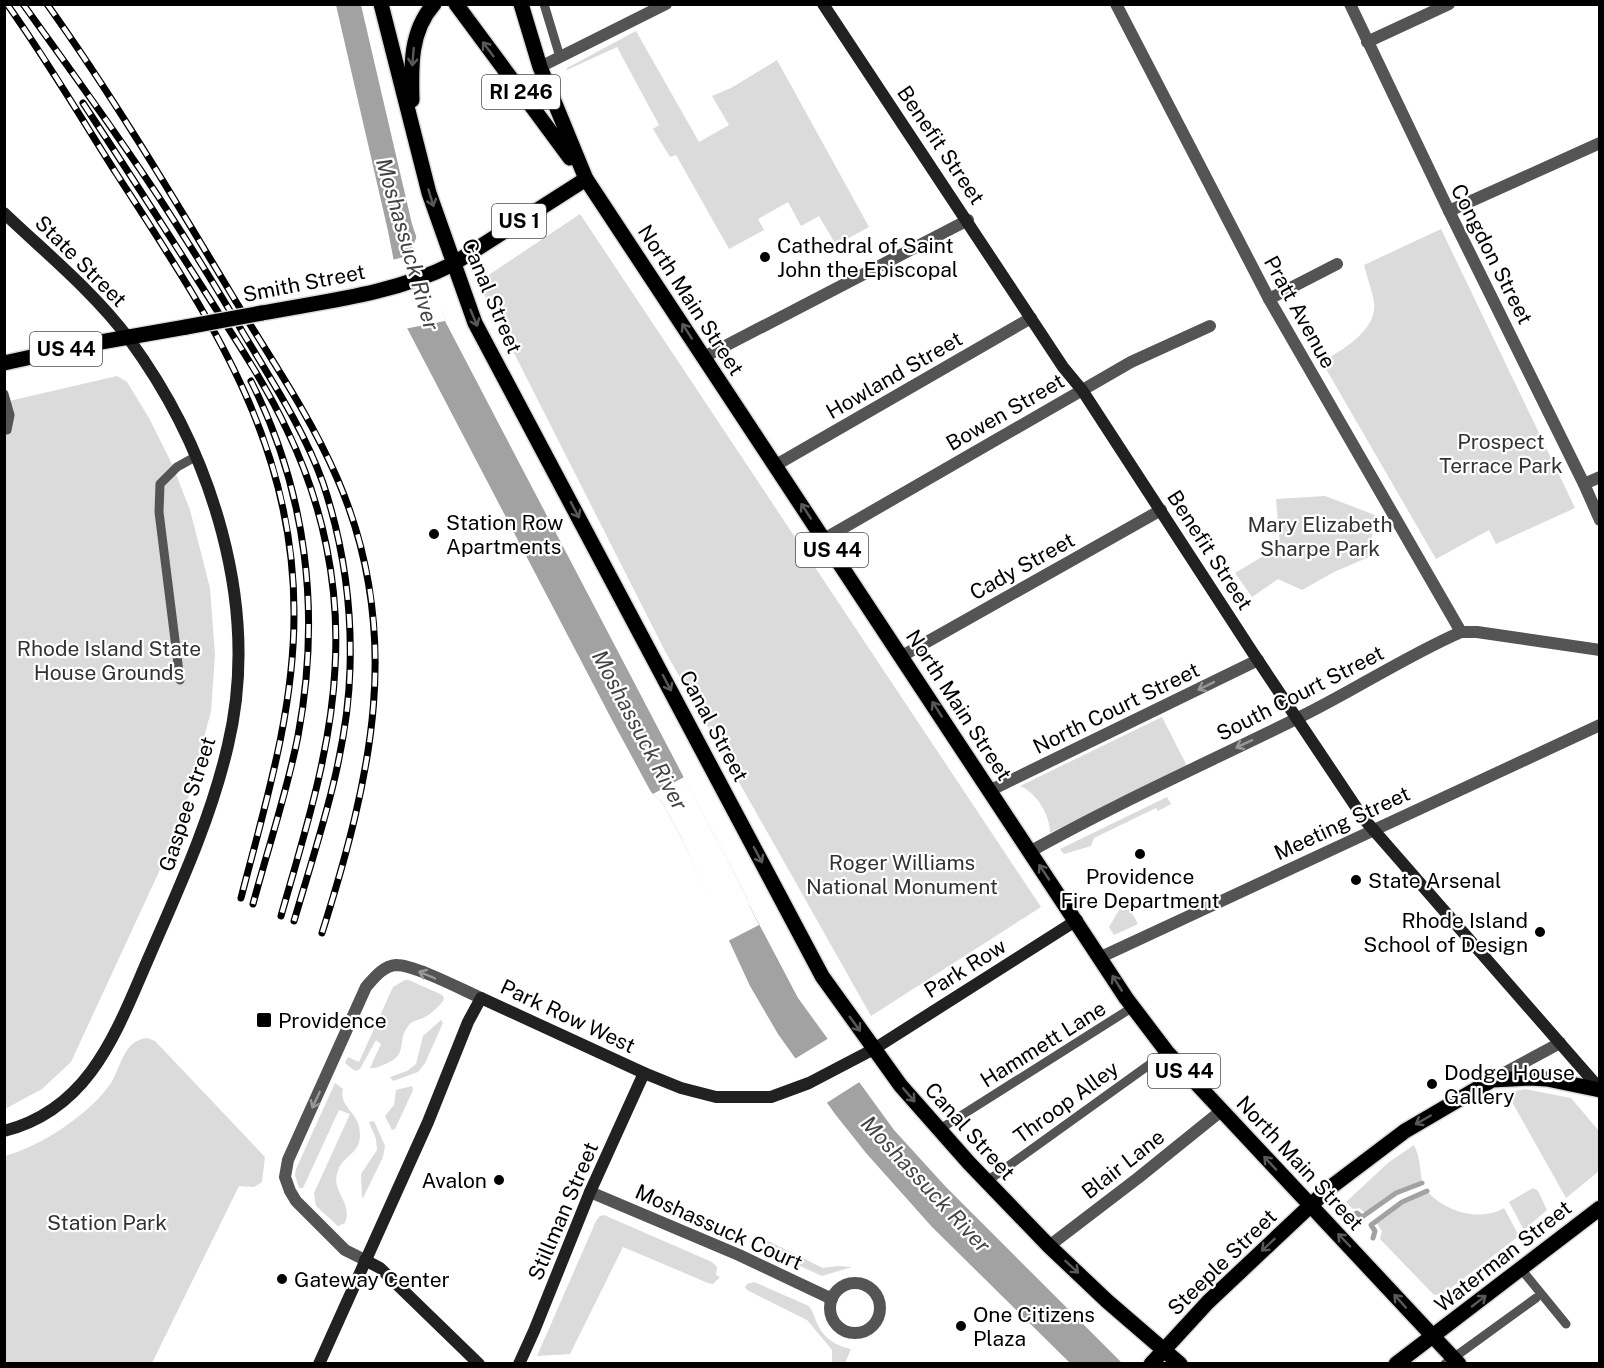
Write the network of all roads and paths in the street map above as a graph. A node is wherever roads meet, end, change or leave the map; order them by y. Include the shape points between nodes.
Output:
1 (381, 4) edge
2 (434, 4) edge
3 (456, 4) edge
4 (521, 4) edge
5 (544, 4) edge
6 (666, 4) edge
7 (823, 4) edge
8 (1116, 4) edge
9 (1350, 4) edge
10 (1449, 4) edge
11 (1367, 42) junction
12 (560, 57) junction
13 (540, 67) junction
14 (417, 142) junction
15 (1599, 143) edge
16 (586, 179) junction
17 (1449, 211) junction
18 (4, 213) edge
19 (968, 220) junction
20 (453, 264) junction
21 (1337, 264) dead end
22 (1269, 299) junction
23 (1031, 318) junction
24 (1210, 326) dead end
25 (128, 338) junction
26 (704, 357) junction
27 (4, 363) edge
28 (1082, 390) junction
29 (4, 394) edge
30 (4, 427) edge
31 (195, 457) junction
32 (776, 465) junction
33 (1599, 477) edge
34 (1584, 484) junction
35 (1161, 510) junction
36 (1599, 520) edge
37 (824, 539) junction
38 (1461, 632) junction
39 (1599, 650) edge
40 (902, 656) junction
41 (1258, 660) junction
42 (180, 680) dead end
43 (1297, 719) junction
44 (1599, 725) edge
45 (991, 790) junction
46 (1373, 830) junction
47 (1031, 851) junction
48 (1077, 920) junction
49 (1101, 957) junction
50 (481, 998) junction
51 (1133, 1006) junction
52 (1560, 1043) junction
53 (874, 1049) junction
54 (1167, 1052) junction
55 (644, 1073) junction
56 (1492, 1080) junction
57 (1599, 1089) edge
58 (1221, 1111) junction
59 (940, 1129) junction
60 (4, 1131) edge
61 (986, 1182) junction
62 (590, 1192) junction
63 (1311, 1206) junction
64 (1599, 1208) edge
65 (1049, 1246) junction
66 (364, 1260) junction
67 (1521, 1269) junction
68 (1536, 1298) dead end
69 (832, 1299) junction
70 (1566, 1324) dead end
71 (1433, 1337) junction
72 (1163, 1349) junction
73 (1452, 1361) edge
74 (319, 1364) edge
75 (479, 1364) edge
76 (519, 1364) edge
77 (1151, 1364) edge
78 (1180, 1364) edge
79 (1396, 1364) edge

1 - 14 main road, Canal Street
2 -> 14 main road via 419,27 413,52 412,100
16 -> 3 main road, RI 246
4 - 13 main road, North Main Street
5 - 12 lane
6 - 12 street
7 - 19 street, Benefit Street
8 - 22 street, Pratt Avenue
9 - 11 street, Congdon Street
10 - 11 street
11 - 17 street, Congdon Street
12 - 13 street
13 - 16 main road, North Main Street
14 -> 20 main road, Canal Street
15 - 17 street
16 - 20 main road, Smith Street / US 1
26 -> 16 main road, North Main Street / US 44
17 - 34 street, Congdon Street
18 - 25 street, State Street via 103,308
19 - 23 street, Benefit Street
19 - 26 street
20 - 25 main road, Smith Street / US 1, bridge via 394,287
20 -> 53 main road, Canal Street via 475,323 793,923 822,976
21 - 22 street
22 - 38 street, Pratt Avenue
23 - 28 street, Benefit Street
23 - 32 street, Howland Street
24 - 28 street, Bowen Street via 1131,362
25 - 27 main road, Smith Street / US 44
25 - 31 street, Gaspee Street via 160,385
26 - 32 main road, North Main Street / US 44
28 - 35 street, Benefit Street
28 - 37 street, Bowen Street
29 - 30 lane via 10,415 7,430
31 - 42 lane via 160,483 159,513
31 - 60 street, Gaspee Street via 225,541 238,637 237,691 216,792 178,891 101,1059 56,1107 24,1126
37 -> 32 main road, North Main Street / US 44
33 - 34 street
34 - 36 street, Congdon Street
35 - 40 street, Cady Street
35 - 41 street, Benefit Street
37 - 40 main road, North Main Street / US 44
38 - 39 street
38 - 43 street, South Court Street
45 -> 40 main road, North Main Street / US 44
41 - 43 street, Benefit Street
41 -> 45 street, North Court Street
43 - 46 street, Benefit Street
43 -> 47 street, South Court Street
44 - 46 street, Meeting Street
45 - 47 main road, North Main Street / US 44
46 - 49 street, Meeting Street
46 - 52 street, Benefit Street
48 -> 47 main road, North Main Street / US 44
48 - 49 main road, North Main Street / US 44
48 - 53 street, Park Row
51 -> 49 main road, North Main Street / US 44
50 - 55 street, Park Row West
50 - 66 street, Park Row West
50 -> 66 street via 408,967 394,965 379,972 366,987 288,1160 285,1177 296,1201 345,1250
51 - 54 main road, North Main Street / US 44
51 - 59 lane, Hammett Lane
52 - 56 street
52 - 57 street, Benefit Street
53 - 55 street, Park Row West via 809,1083 771,1097 716,1097
53 -> 59 main road, Canal Street
54 - 58 main road, North Main Street / US 44
54 - 61 lane, Throop Alley
55 - 62 street, Stillman Street
56 - 57 main road via 1529,1078
56 -> 63 main road, Steeple Street via 1405,1131
63 -> 58 main road, North Main Street / US 44
58 - 65 street, Blair Lane
59 - 61 main road, Canal Street
61 - 65 main road, Canal Street
62 - 69 street, Moshassuck Court
62 - 76 street, Stillman Street
71 -> 63 main road, North Main Street / US 44
63 -> 72 main road, Steeple Street
64 - 67 main road, Waterman Street
65 -> 72 main road, Canal Street
66 - 74 street, Park Row West
66 - 75 street via 380,1268
67 - 70 lane
71 -> 67 main road, Waterman Street
68 - 73 lane
69 - 69 street via 831,1315 843,1330 862,1332 876,1322 880,1305 870,1289 849,1284
71 - 73 main road, North Main Street / US 44
71 - 79 main road, Waterman Street
72 - 77 main road, Steeple Street
72 - 78 main road, Canal Street

